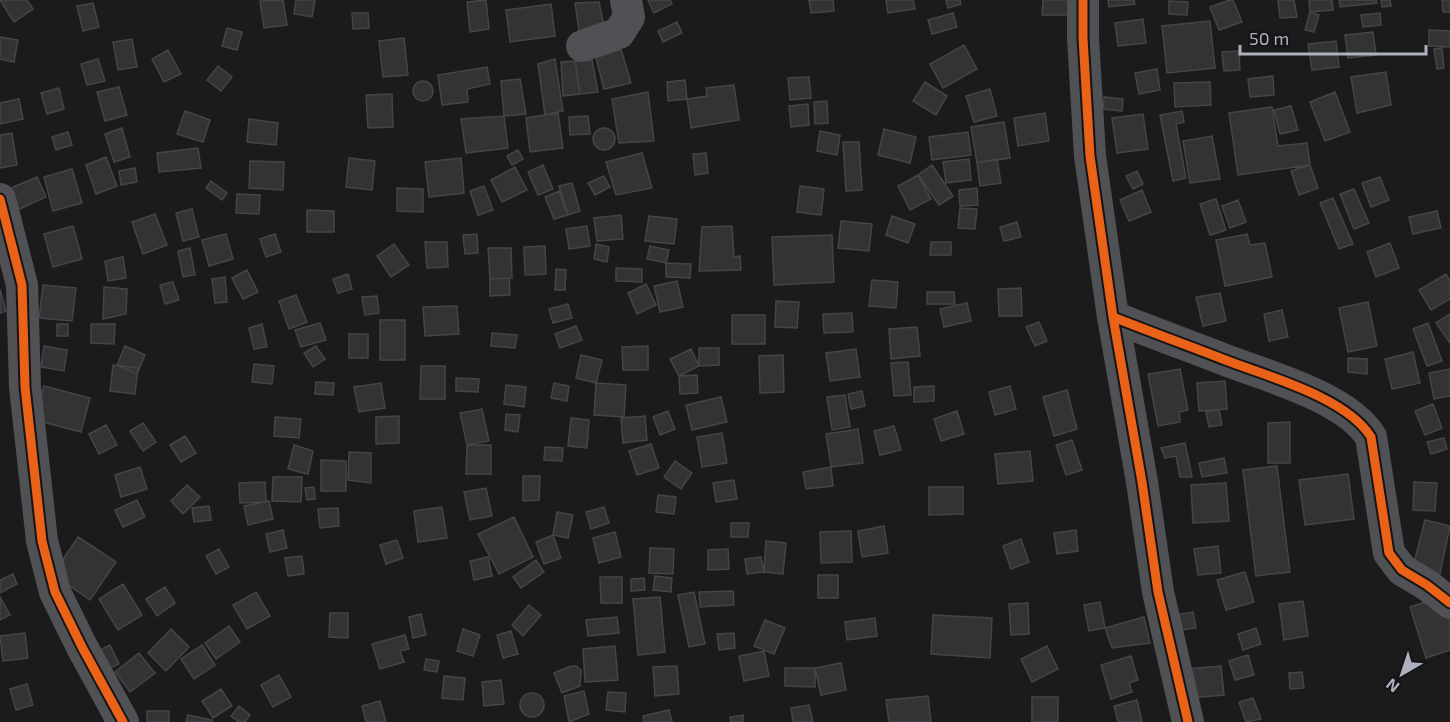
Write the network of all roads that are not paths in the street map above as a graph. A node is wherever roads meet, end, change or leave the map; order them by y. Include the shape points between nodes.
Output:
1 (626, 0) edge
2 (1083, 0) edge
3 (582, 46) dead end
4 (0, 199) edge
5 (1113, 317) junction
6 (1450, 603) edge
7 (123, 722) edge
8 (1188, 722) edge

1 - 3 street via 629,17 619,33
2 - 5 street via 1090,156
4 - 7 street via 22,285 25,387 42,541 55,592
5 - 6 street via 1312,393 1353,416 1371,437 1389,554 1402,570
5 - 8 street via 1158,592

